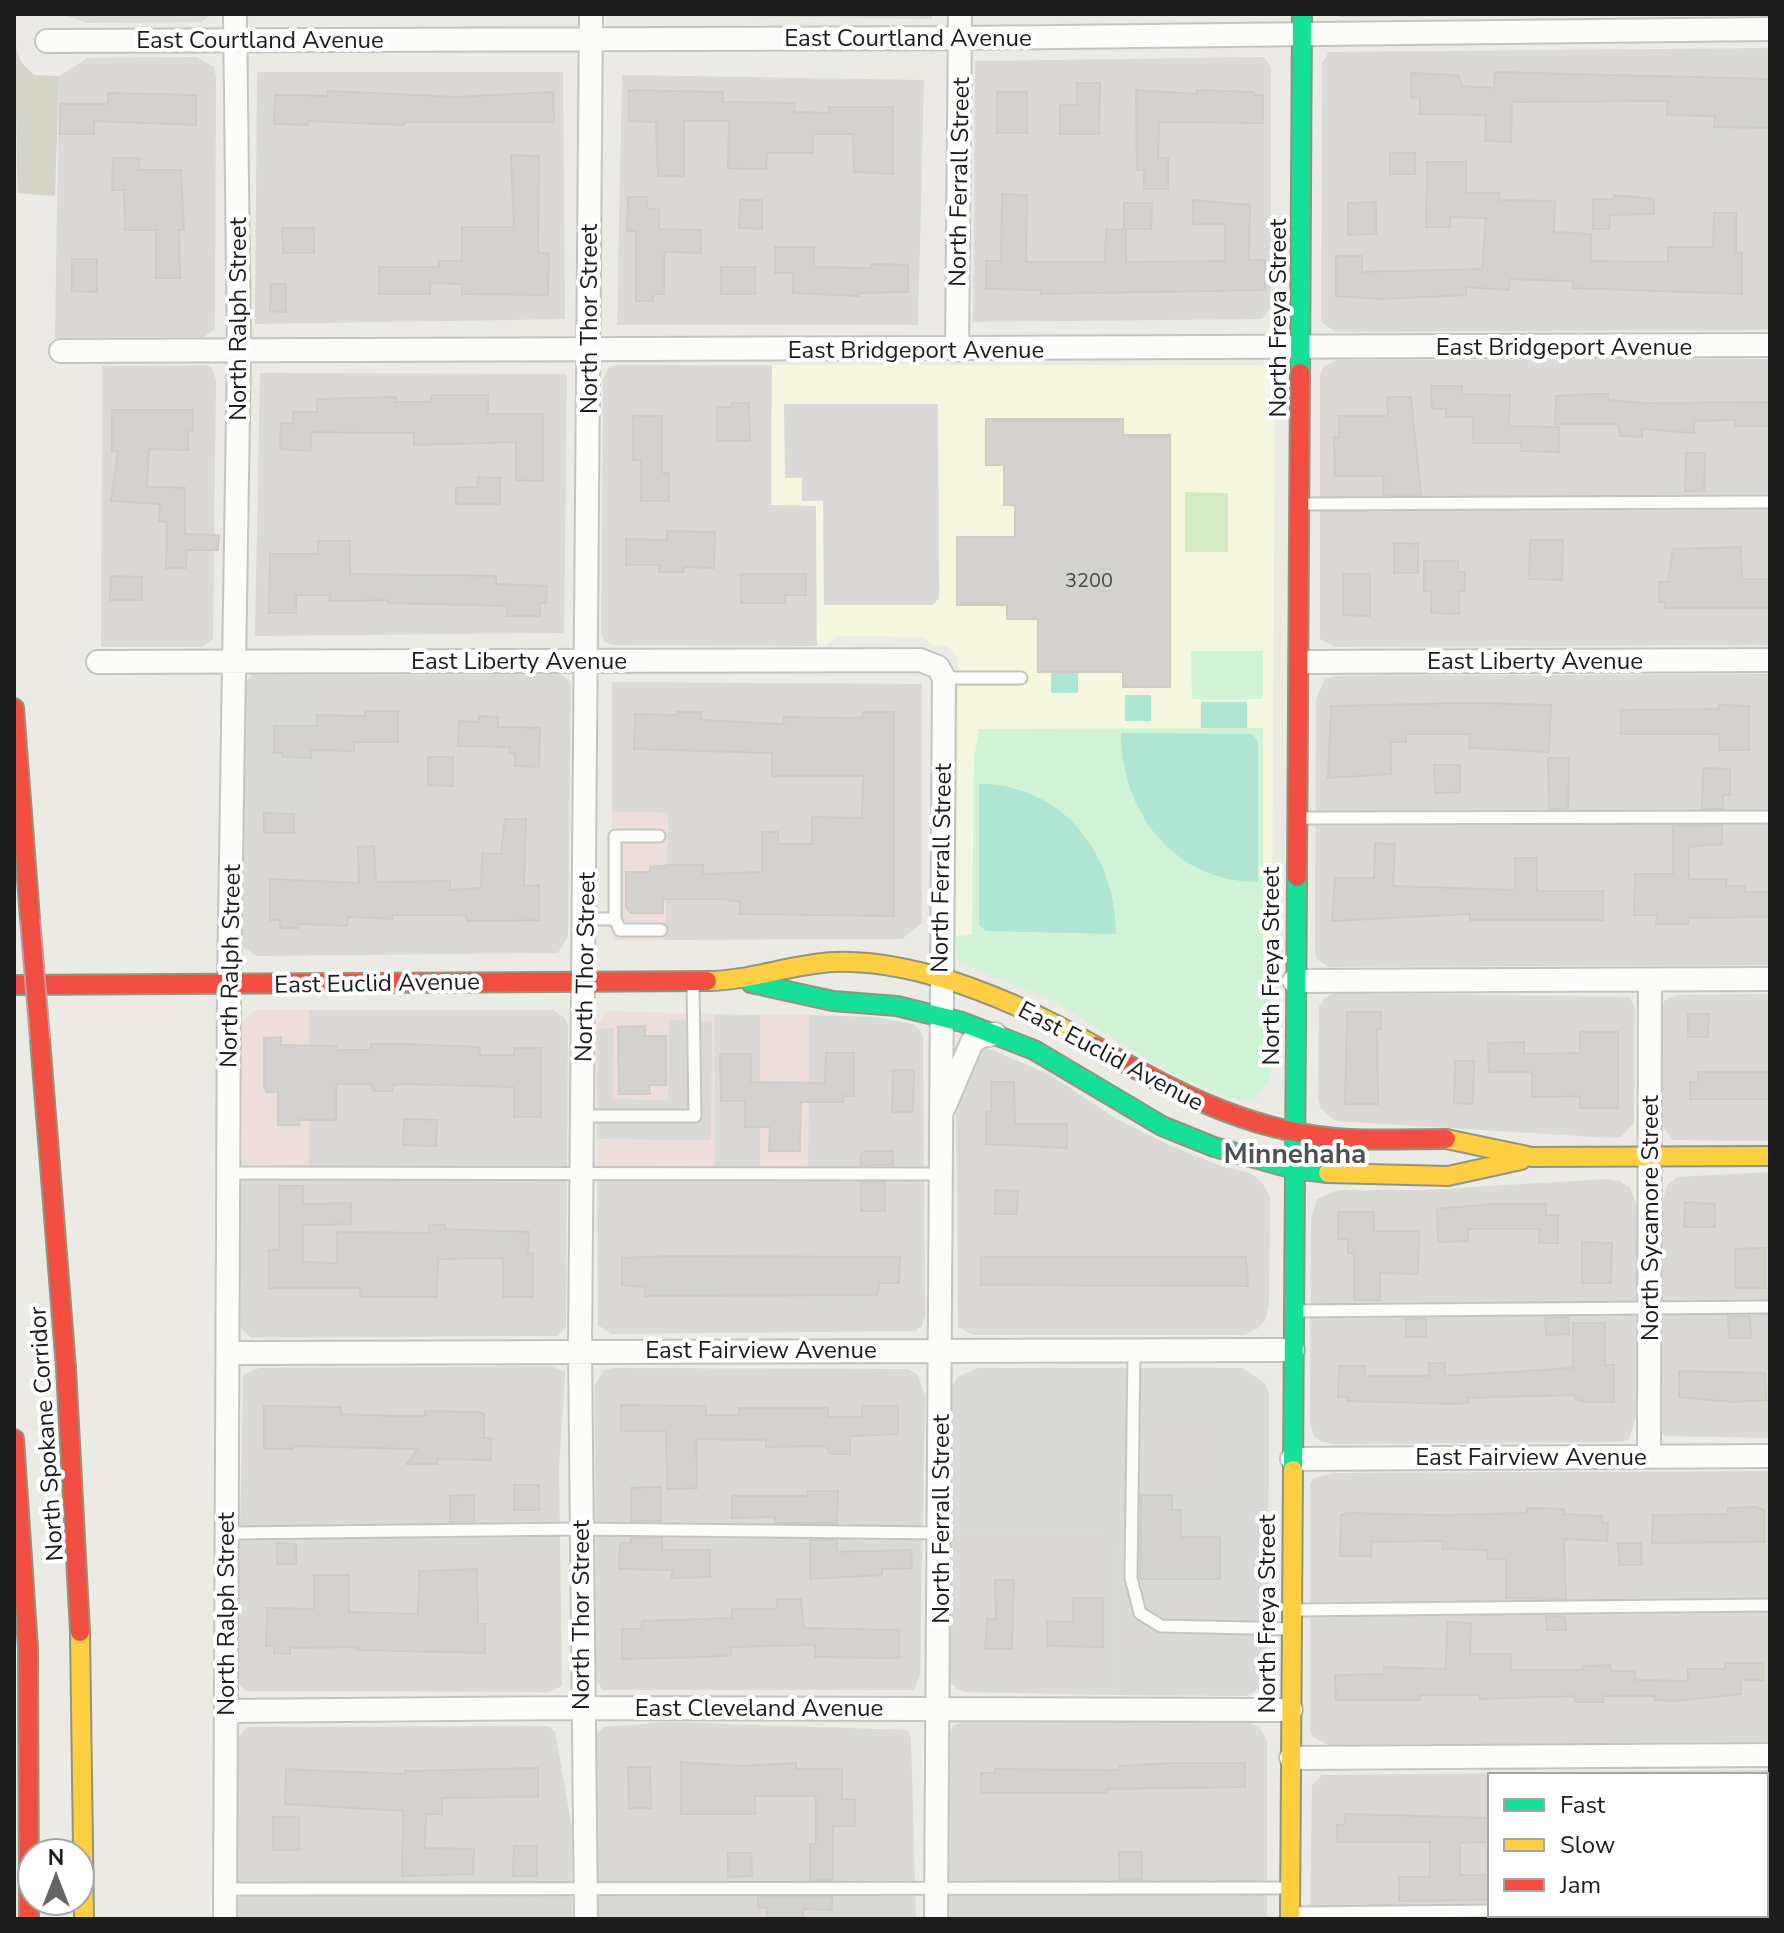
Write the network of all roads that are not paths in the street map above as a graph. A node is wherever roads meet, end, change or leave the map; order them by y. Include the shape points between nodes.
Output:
1 (235, 14) edge
2 (591, 14) edge
3 (960, 14) edge
4 (1302, 25) edge
5 (1770, 29) edge
6 (961, 38) junction
7 (235, 39) junction
8 (47, 41) dead end
9 (591, 41) junction
10 (1770, 345) edge
11 (1302, 349) junction
12 (589, 350) junction
13 (957, 350) junction
14 (61, 351) dead end
15 (239, 351) junction
16 (1770, 502) edge
17 (1301, 504) junction
18 (1770, 660) edge
19 (233, 661) junction
20 (98, 662) dead end
21 (587, 662) junction
22 (1301, 662) junction
23 (941, 673) junction
24 (1021, 678) dead end
25 (14, 708) edge
26 (1770, 817) edge
27 (1296, 818) junction
28 (659, 836) dead end
29 (586, 919) junction
30 (615, 919) junction
31 (661, 930) dead end
32 (940, 979) junction
33 (1770, 979) edge
34 (1650, 980) junction
35 (585, 981) junction
36 (693, 981) junction
37 (740, 981) junction
38 (1294, 981) junction
39 (229, 984) junction
40 (14, 985) edge
41 (940, 1015) junction
42 (995, 1034) junction
43 (583, 1116) junction
44 (940, 1118) junction
45 (1295, 1132) junction
46 (1770, 1156) edge
47 (1532, 1157) junction
48 (1650, 1158) junction
49 (1294, 1169) junction
50 (228, 1173) junction
51 (940, 1174) junction
52 (583, 1175) junction
53 (1651, 1307) junction
54 (1770, 1307) edge
55 (1293, 1311) junction
56 (942, 1349) junction
57 (1134, 1349) junction
58 (1293, 1350) junction
59 (580, 1351) junction
60 (228, 1353) junction
61 (14, 1439) edge
62 (1649, 1456) junction
63 (1770, 1456) edge
64 (1292, 1459) junction
65 (581, 1529) junction
66 (226, 1533) junction
67 (941, 1533) junction
68 (1770, 1605) edge
69 (1292, 1610) junction
70 (1292, 1629) junction
71 (581, 1708) junction
72 (939, 1708) junction
73 (1291, 1710) junction
74 (226, 1711) junction
75 (1770, 1755) edge
76 (1291, 1758) junction
77 (937, 1887) junction
78 (588, 1888) junction
79 (1290, 1888) junction
80 (225, 1889) junction
81 (1488, 1911) edge
82 (1290, 1916) edge
83 (29, 1919) edge
84 (84, 1919) edge
85 (225, 1919) edge
86 (586, 1919) edge
87 (936, 1919) edge

1 - 7 street, North Ralph Street
2 - 9 street, North Thor Street
3 - 6 street, North Ferrall Street
4 - 5 street, East Courtland Avenue
4 - 6 street, East Courtland Avenue
4 - 11 main road, North Freya Street
6 - 9 street, East Courtland Avenue
6 - 13 street, North Ferrall Street
7 - 8 street, East Courtland Avenue
7 - 9 street, East Courtland Avenue
7 - 15 street, North Ralph Street
9 - 12 street, North Thor Street
10 - 11 street, East Bridgeport Avenue
11 - 13 street, East Bridgeport Avenue
11 - 17 main road, North Freya Street
12 - 13 street, East Bridgeport Avenue
12 - 15 street, East Bridgeport Avenue
12 - 21 street, North Thor Street
14 - 15 street, East Bridgeport Avenue
15 - 19 street, North Ralph Street
16 - 17 lane
17 - 22 main road, North Freya Street
18 - 22 street, East Liberty Avenue
19 - 20 street, East Liberty Avenue
19 - 21 street, East Liberty Avenue
19 - 39 street, North Ralph Street
21 - 23 street, East Liberty Avenue via 920,660
21 - 29 street, North Thor Street
22 - 27 main road, North Freya Street
23 - 24 lane
23 - 32 street, North Ferrall Street
25 - 84 main road, North Spokane Corridor, bridge via 79,1542
26 - 27 lane
27 - 38 main road, North Freya Street
28 - 30 lane via 615,836
29 - 30 lane
29 - 35 street, North Thor Street
30 - 31 lane via 620,930
32 - 37 main road, East Euclid Avenue via 894,967 833,962
32 - 41 street, North Ferrall Street
32 - 45 main road, East Euclid Avenue via 1043,1016 1212,1109
33 - 34 street
34 - 38 street
34 - 48 street, North Sycamore Street
35 - 36 main road, East Euclid Avenue
35 - 39 main road, East Euclid Avenue
35 - 43 street, North Thor Street
36 - 37 main road, East Euclid Avenue
36 - 43 lane via 695,1116
37 - 41 main road, East Euclid Avenue via 833,1001
38 - 45 main road, North Freya Street
39 - 40 main road, East Euclid Avenue
39 - 50 street, North Ralph Street
41 - 42 main road, East Euclid Avenue
41 - 44 street, North Ferrall Street
42 - 44 street, North Ferrall Street via 972,1042
42 - 49 main road, East Euclid Avenue via 1070,1070 1162,1126
43 - 52 street, North Thor Street
44 - 51 street, North Ferrall Street
45 - 47 main road, East Euclid Avenue via 1336,1138 1448,1139
45 - 49 main road, North Freya Street
46 - 48 main road
47 - 48 main road
47 - 49 main road, East Euclid Avenue via 1448,1176
48 - 53 street, North Sycamore Street
49 - 55 main road, North Freya Street
50 - 52 lane
50 - 60 street, North Ralph Street
51 - 52 lane
51 - 56 street, North Ferrall Street
52 - 59 street, North Thor Street
53 - 54 lane
53 - 55 lane
53 - 62 street, North Sycamore Street
55 - 58 main road, North Freya Street
56 - 57 street, East Fairview Avenue
56 - 59 street, East Fairview Avenue
56 - 67 street, North Ferrall Street
57 - 58 street, East Fairview Avenue
57 - 70 lane via 1131,1578 1140,1613 1161,1626
58 - 64 main road, North Freya Street
59 - 60 street, East Fairview Avenue
59 - 65 street, North Thor Street
60 - 66 street, North Ralph Street
61 - 83 main road, North Spokane Corridor via 28,1648
62 - 63 street, East Fairview Avenue
62 - 64 street, East Fairview Avenue
64 - 69 main road, North Freya Street
65 - 66 lane
65 - 67 lane
65 - 71 street, North Thor Street
66 - 74 street, North Ralph Street
67 - 72 street, North Ferrall Street
68 - 69 lane
69 - 70 main road, North Freya Street
70 - 73 main road, North Freya Street
71 - 72 street, East Cleveland Avenue
71 - 74 street, East Cleveland Avenue
71 - 78 street, North Thor Street
72 - 73 street, East Cleveland Avenue
72 - 77 street, North Ferrall Street
73 - 76 main road, North Freya Street
74 - 80 street, North Ralph Street
75 - 76 street
76 - 79 main road, North Freya Street
77 - 78 lane
77 - 79 lane
77 - 87 street, North Ferrall Street
78 - 80 lane
78 - 86 street, North Thor Street
79 - 82 main road, North Freya Street
80 - 85 street, North Ralph Street
81 - 82 lane

